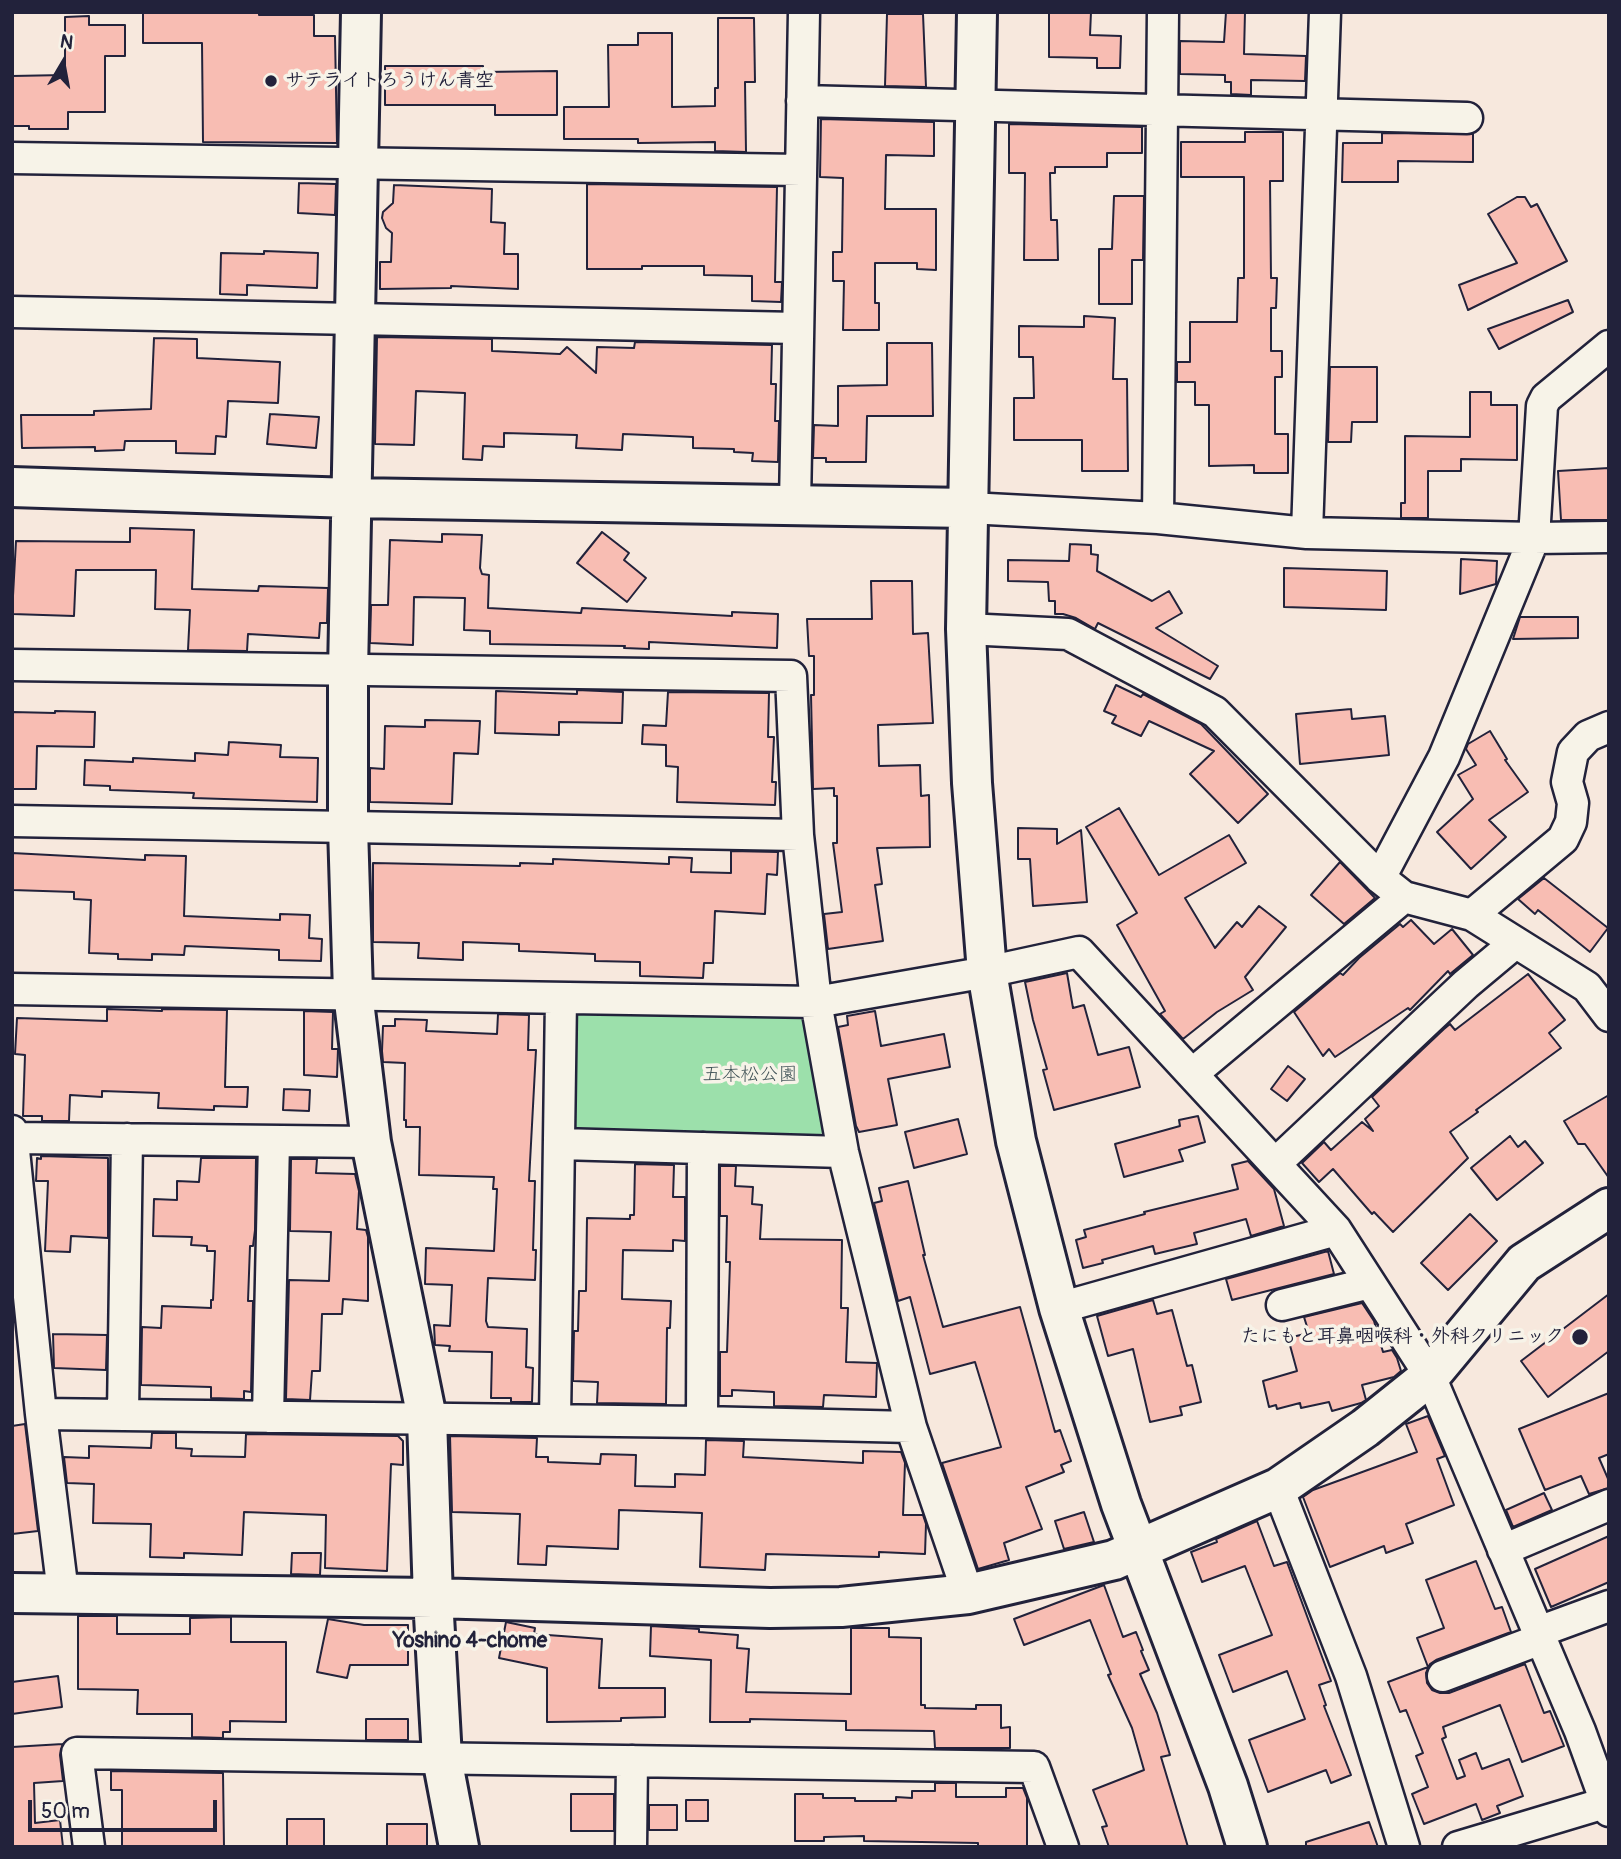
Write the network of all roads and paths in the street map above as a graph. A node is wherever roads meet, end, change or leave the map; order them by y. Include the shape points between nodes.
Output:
1 (361, 12) edge
2 (804, 12) edge
3 (978, 12) edge
4 (1163, 12) edge
5 (1325, 12) edge
6 (802, 101) junction
7 (976, 106) junction
8 (1161, 108) junction
9 (1321, 114) junction
10 (1467, 118) dead end
11 (12, 158) edge
12 (358, 164) junction
13 (801, 170) junction
14 (12, 312) edge
15 (356, 319) junction
16 (798, 328) junction
17 (1609, 346) edge
18 (12, 487) edge
19 (352, 498) junction
20 (794, 504) junction
21 (969, 508) junction
22 (1158, 518) junction
23 (1307, 533) junction
24 (1609, 537) edge
25 (1534, 538) junction
26 (966, 629) junction
27 (12, 665) edge
28 (348, 672) junction
29 (1609, 727) edge
30 (12, 821) edge
31 (348, 827) junction
32 (798, 835) junction
33 (1380, 878) junction
34 (1404, 898) junction
35 (1472, 915) junction
36 (1515, 943) junction
37 (987, 972) junction
38 (12, 989) edge
39 (353, 993) junction
40 (561, 998) junction
41 (816, 1002) junction
42 (1609, 1016) edge
43 (1192, 1074) junction
44 (12, 1131) edge
45 (13, 1138) edge
46 (127, 1139) junction
47 (274, 1141) junction
48 (371, 1142) junction
49 (561, 1144) junction
50 (703, 1148) junction
51 (843, 1152) junction
52 (1275, 1164) junction
53 (1609, 1208) edge
54 (1336, 1230) junction
55 (1370, 1283) junction
56 (1282, 1305) dead end
57 (1059, 1308) junction
58 (1430, 1376) junction
59 (41, 1414) junction
60 (123, 1414) junction
61 (268, 1417) junction
62 (427, 1419) junction
63 (555, 1420) junction
64 (702, 1422) junction
65 (911, 1427) junction
66 (1278, 1488) junction
67 (1609, 1505) edge
68 (1503, 1550) junction
69 (1138, 1551) junction
70 (12, 1593) edge
71 (63, 1593) junction
72 (968, 1594) junction
73 (433, 1598) junction
74 (1609, 1606) edge
75 (1539, 1636) junction
76 (1443, 1676) dead end
77 (442, 1758) junction
78 (632, 1761) junction
79 (1607, 1807) edge
80 (1543, 1835) edge
81 (89, 1847) edge
82 (458, 1847) edge
83 (631, 1847) edge
84 (1063, 1847) edge
85 (1247, 1847) edge
86 (1404, 1847) edge
87 (1458, 1847) edge

1 - 12 street
2 - 6 street
3 - 7 street
4 - 8 street
5 - 9 street
6 - 7 street
6 - 13 street
7 - 8 street
7 - 21 street
8 - 9 street
8 - 22 street
9 - 10 street
9 - 23 street
11 - 12 street
12 - 13 street
12 - 15 street
13 - 16 street
14 - 15 street
15 - 16 street
15 - 19 street
16 - 20 street
17 - 25 street via 1546,398 1540,411
18 - 19 street
19 - 20 street
19 - 28 street
20 - 21 street
21 - 22 street
21 - 26 street
22 - 23 street
23 - 25 street
24 - 25 street
25 - 33 street via 1444,757
26 - 33 street via 1068,634 1215,712
26 - 37 street
27 - 28 street
28 - 31 street
28 - 32 street via 791,676
29 - 35 street via 1588,736 1573,752 1567,782 1573,803 1571,822 1563,839
30 - 31 street
31 - 32 street
31 - 39 street
32 - 41 street
33 - 34 street
34 - 35 street
34 - 43 street
35 - 36 street
36 - 42 street via 1587,987
36 - 52 street
37 - 41 street
37 - 43 street via 1079,952
37 - 57 street via 1016,1141
38 - 39 street
39 - 40 street
39 - 48 street
40 - 41 street
40 - 49 street
41 - 51 street
43 - 52 street
44 - 45 street
45 - 46 street
45 - 59 street
46 - 47 street
46 - 60 street
47 - 48 street
47 - 61 street
48 - 62 street
49 - 50 street
49 - 63 street
50 - 51 street
50 - 64 street
51 - 65 street
52 - 54 street
53 - 58 street via 1524,1263
54 - 55 street
54 - 57 street
55 - 56 street
55 - 58 street
57 - 69 street
58 - 66 street
58 - 68 street
59 - 60 street
59 - 71 street
60 - 61 street
61 - 62 street
62 - 63 street
62 - 73 street
63 - 64 street
64 - 65 street
65 - 72 street
66 - 69 street
66 - 86 street via 1351,1676
67 - 68 street
68 - 75 street
69 - 72 street
69 - 85 street
70 - 71 street
71 - 73 street
72 - 73 street via 841,1607 770,1608
73 - 77 street
74 - 75 street
75 - 76 street
75 - 79 street
77 - 78 street
77 - 81 street via 77,1752
77 - 82 street
78 - 83 street
78 - 84 street via 1034,1767
79 - 80 street
80 - 87 street

